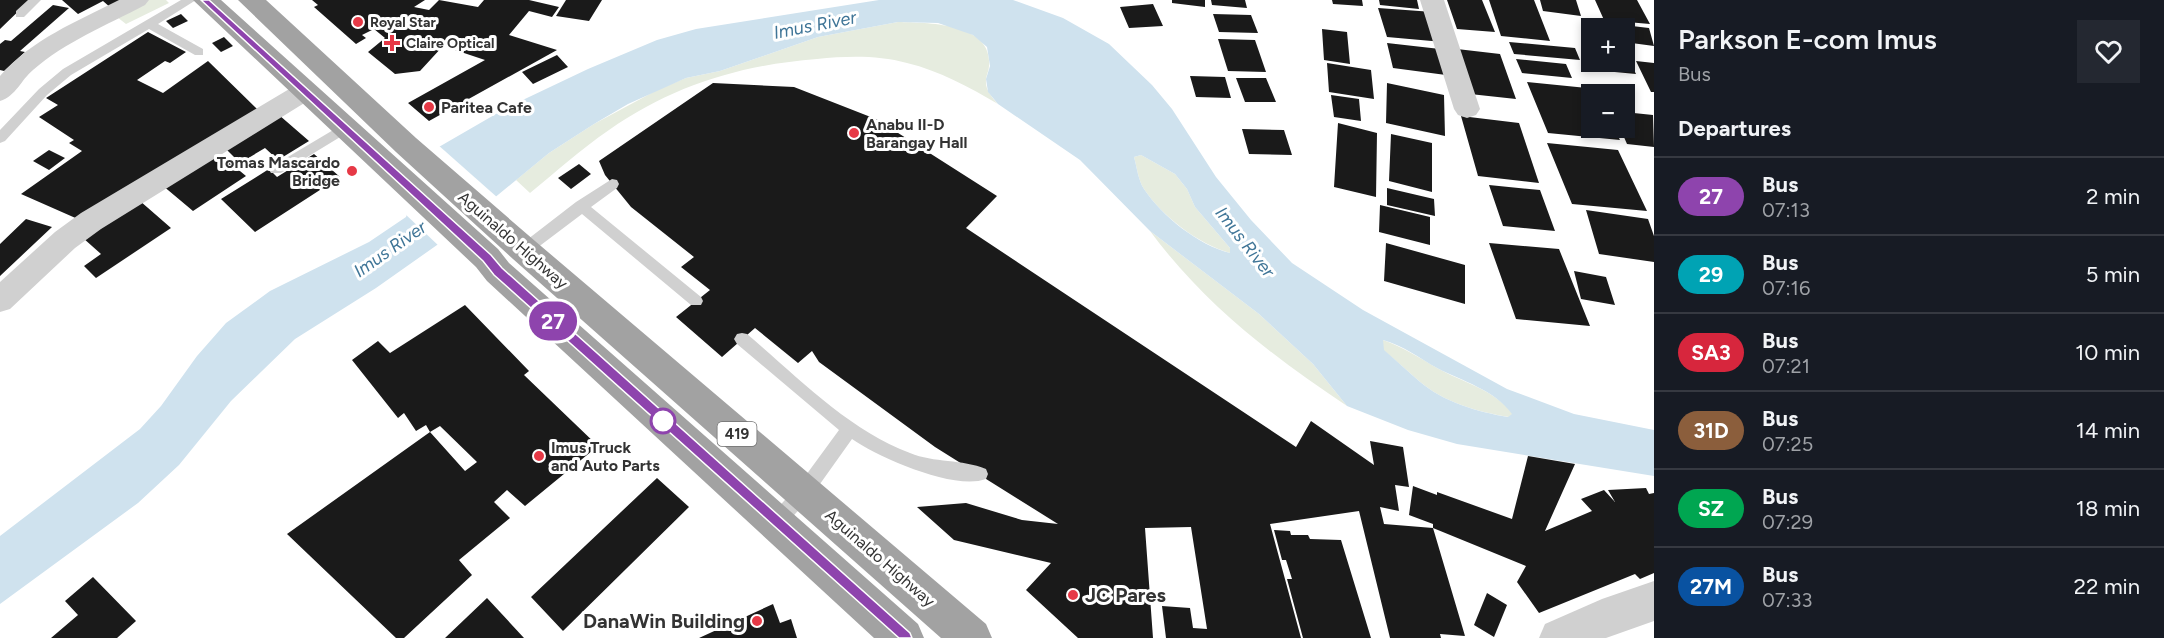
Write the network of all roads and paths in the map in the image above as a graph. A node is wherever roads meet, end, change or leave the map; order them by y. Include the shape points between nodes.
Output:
1 (35, 0) edge
2 (137, 0) edge
3 (190, 0) edge
4 (206, 0) edge
5 (251, 0) edge
6 (1432, 0) edge
7 (20, 14) dead end
8 (148, 22) junction
9 (199, 52) dead end
10 (305, 91) junction
11 (0, 92) edge
12 (1467, 109) dead end
13 (345, 128) junction
14 (0, 138) edge
15 (276, 170) dead end
16 (612, 184) dead end
17 (581, 206) junction
18 (508, 250) junction
19 (0, 300) edge
20 (696, 301) dead end
21 (742, 339) dead end
22 (850, 428) junction
23 (980, 474) dead end
24 (804, 492) junction
25 (776, 522) junction
26 (1654, 601) edge
27 (962, 635) edge
28 (904, 638) edge
29 (1559, 638) edge

1 - 7 lane
2 - 11 street via 46,47 22,66
3 - 8 lane
4 - 10 highway, Aguinaldo Highway / 419
5 - 18 highway, Aguinaldo Highway / 419 via 406,145
6 - 12 street
8 - 9 lane
8 - 14 lane via 55,81
10 - 13 highway, Aguinaldo Highway / 419
10 - 19 street via 91,221
13 - 15 lane
13 - 18 highway, Aguinaldo Highway / 419 via 380,160
16 - 17 lane
17 - 18 lane
17 - 20 lane
18 - 24 highway, Aguinaldo Highway / 419
18 - 25 highway, Aguinaldo Highway / 419 via 498,272
21 - 22 lane
22 - 23 lane via 911,462
22 - 24 lane
24 - 25 lane
24 - 27 highway, Aguinaldo Highway / 419
25 - 28 highway, Aguinaldo Highway / 419
26 - 29 street

